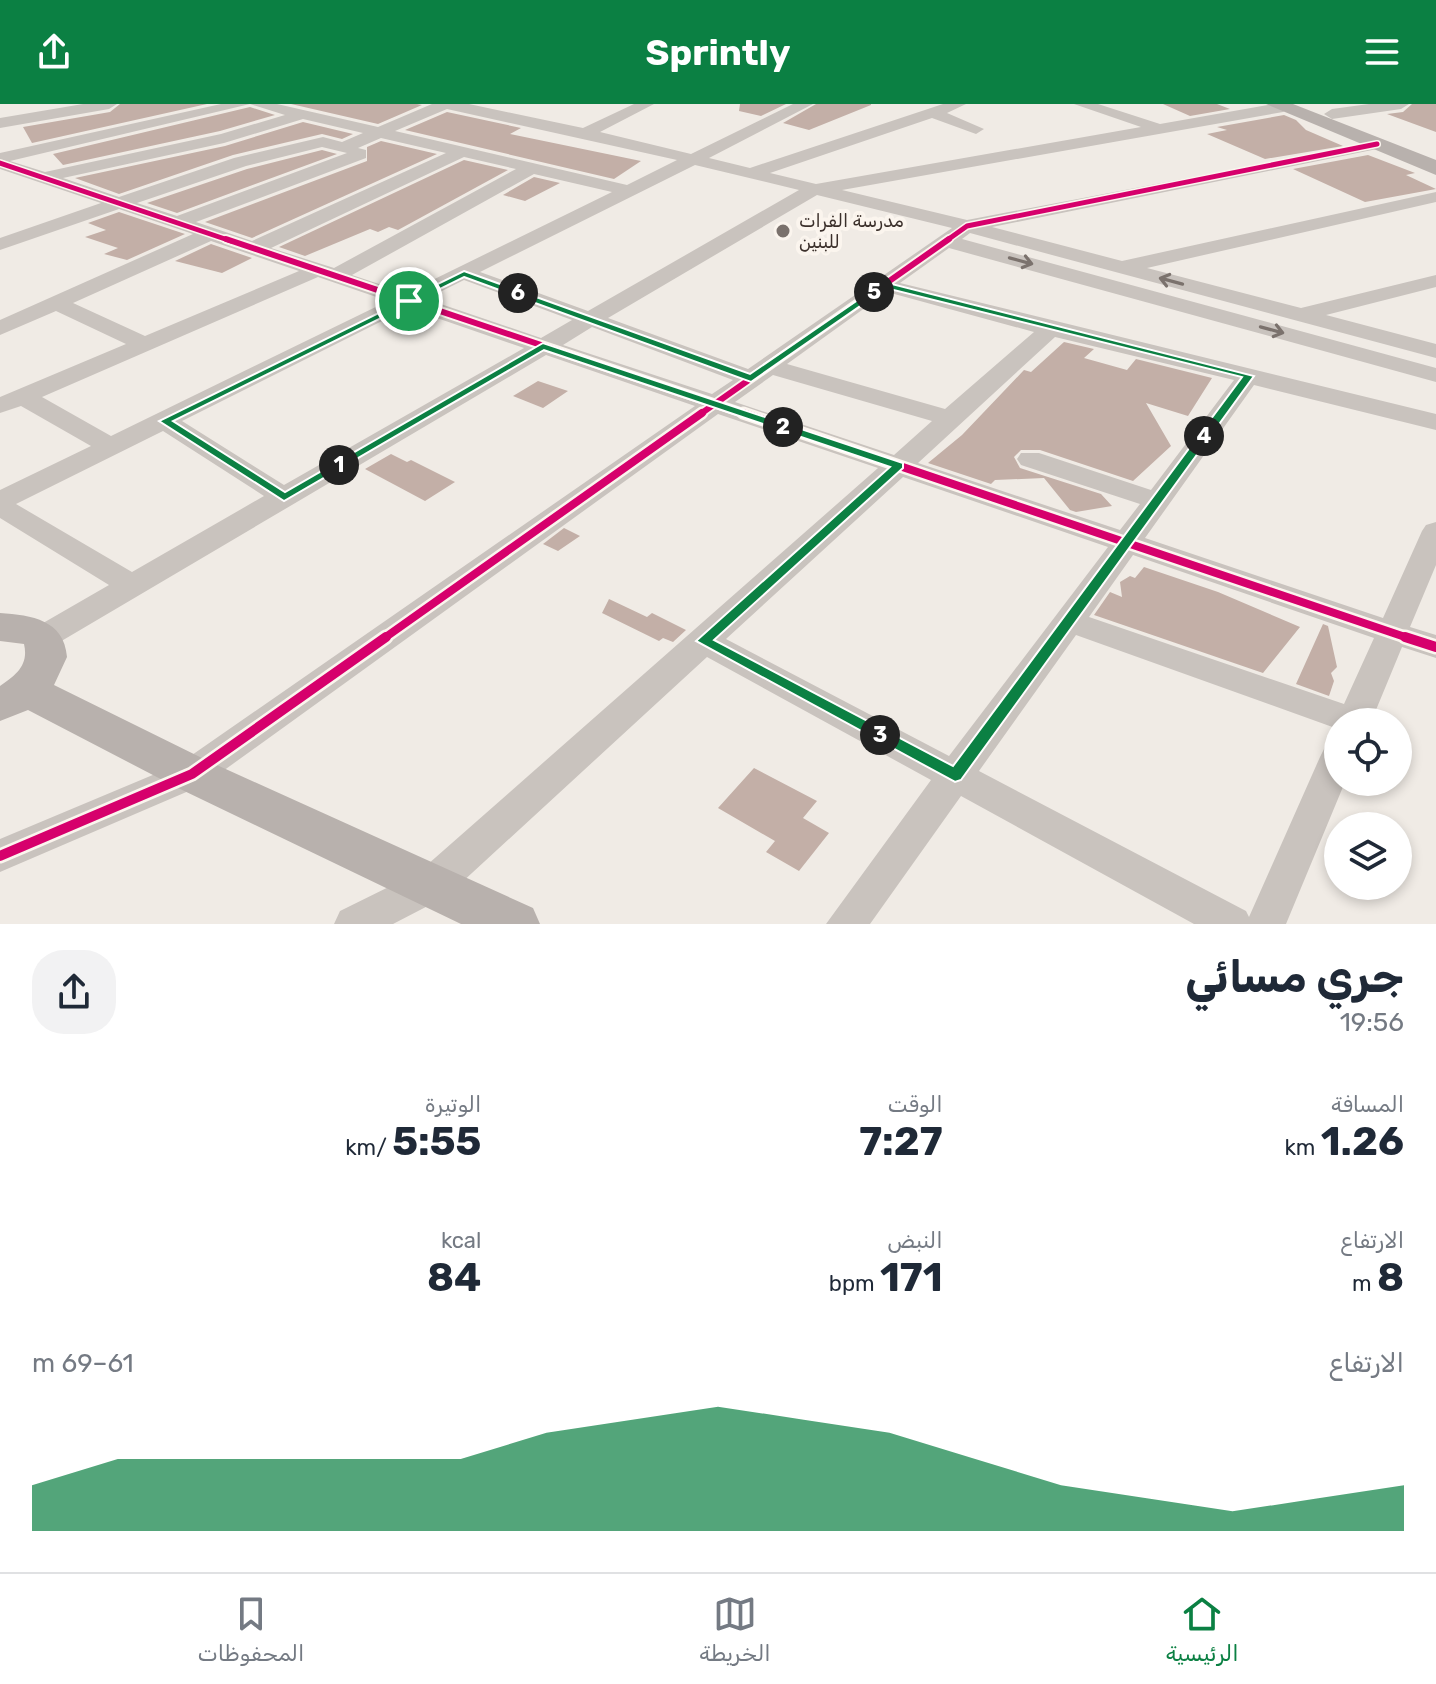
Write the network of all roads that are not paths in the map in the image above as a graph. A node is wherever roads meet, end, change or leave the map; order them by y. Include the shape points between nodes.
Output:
1 (109, 104) edge
2 (242, 104) edge
3 (257, 104) edge
4 (446, 104) edge
5 (646, 104) edge
6 (805, 104) edge
7 (958, 104) edge
8 (1082, 104) edge
9 (1307, 104) edge
10 (1401, 104) edge
11 (484, 106) edge
12 (1280, 106) edge
13 (933, 113) junction
14 (302, 114) junction
15 (1332, 114) junction
16 (0, 123) edge
17 (1158, 127) junction
18 (976, 129) dead end
19 (385, 132) junction
20 (585, 133) junction
21 (224, 138) junction
22 (1377, 144) junction
23 (343, 148) junction
24 (461, 152) junction
25 (274, 153) junction
26 (1436, 157) edge
27 (0, 161) edge
28 (694, 161) junction
29 (531, 168) junction
30 (1436, 168) edge
31 (749, 174) junction
32 (35, 175) junction
33 (0, 182) edge
34 (812, 190) junction
35 (631, 191) junction
36 (1436, 197) edge
37 (117, 203) junction
38 (177, 223) junction
39 (956, 233) junction
40 (210, 234) junction
41 (0, 244) edge
42 (254, 248) junction
43 (1122, 267) junction
44 (326, 273) junction
45 (464, 273) junction
46 (1436, 281) edge
47 (884, 285) junction
48 (409, 301) junction
49 (56, 303) junction
50 (1300, 315) junction
51 (589, 319) junction
52 (0, 328) edge
53 (1050, 329) junction
54 (145, 344) junction
55 (543, 346) junction
56 (1436, 351) edge
57 (760, 372) junction
58 (1436, 375) edge
59 (1249, 376) junction
60 (11, 401) edge
61 (715, 404) junction
62 (951, 419) junction
63 (165, 421) junction
64 (1436, 422) edge
65 (111, 447) junction
66 (1030, 459) dead end
67 (899, 465) junction
68 (284, 497) junction
69 (1157, 501) junction
70 (0, 504) edge
71 (1436, 531) edge
72 (1126, 542) junction
73 (132, 586) junction
74 (1068, 621) junction
75 (0, 627) edge
76 (1392, 632) junction
77 (42, 638) junction
78 (704, 641) junction
79 (1436, 647) edge
80 (14, 698) edge
81 (1360, 708) edge
82 (1324, 711) edge
83 (192, 774) junction
84 (955, 776) junction
85 (1324, 789) edge
86 (0, 856) edge
87 (433, 884) junction
88 (354, 924) edge
89 (514, 924) edge
90 (846, 924) edge
91 (1232, 924) edge
92 (1266, 924) edge

1 - 16 street
2 - 27 street
3 - 14 street
4 - 11 street
4 - 19 street
5 - 20 street
6 - 28 street
7 - 13 street
8 - 17 street
9 - 15 main road
10 - 15 street
11 - 20 street
12 - 17 street
12 - 22 main road
13 - 18 street
13 - 31 street
14 - 19 street
14 - 21 street
15 - 26 main road
17 - 34 street
19 - 23 street
19 - 24 street
20 - 28 street
21 - 25 street
21 - 32 street
22 - 30 main road
22 - 39 street
23 - 25 street via 323,142
23 - 38 street via 360,154
24 - 29 street
24 - 42 street
25 - 37 street
27 - 32 street
28 - 31 street
28 - 35 street
29 - 35 street
29 - 44 street
31 - 34 street
32 - 33 street
32 - 37 street
34 - 39 street
34 - 51 street
35 - 45 street
36 - 43 street
37 - 38 street
37 - 41 street
38 - 40 street
39 - 43 street
39 - 47 street
39 -> 58 street
40 - 42 street
40 - 49 street
42 - 44 street
50 -> 43 street
44 - 48 street
44 - 54 street
45 - 48 street
45 - 51 street
46 - 50 street
47 - 53 street
47 - 57 street
48 - 55 street
48 - 63 street
49 - 52 street
49 - 54 street
50 - 56 street
51 - 55 street
51 - 57 street
53 - 59 street
53 - 62 street
54 - 60 street
55 - 61 street
55 - 68 street
57 - 61 street
57 - 62 street
59 - 64 street
59 - 69 street
60 - 65 street
61 - 67 street
61 - 83 street
62 - 67 street
63 - 65 street
63 - 68 street
65 - 70 street
66 - 69 street
67 - 72 street
67 - 78 street
68 - 73 street
69 - 72 street
70 - 73 street
71 - 76 street
72 - 74 street
72 - 76 street
73 - 77 street
74 - 82 street
74 - 84 street
75 - 77 main road via 28,630
76 - 79 street
76 - 81 street
77 - 80 main road via 48,662
78 - 84 street
78 - 87 street
80 - 83 main road
83 - 86 street
83 - 87 main road
84 - 90 street
84 - 91 street
85 - 92 street
87 - 88 street
87 - 89 main road

